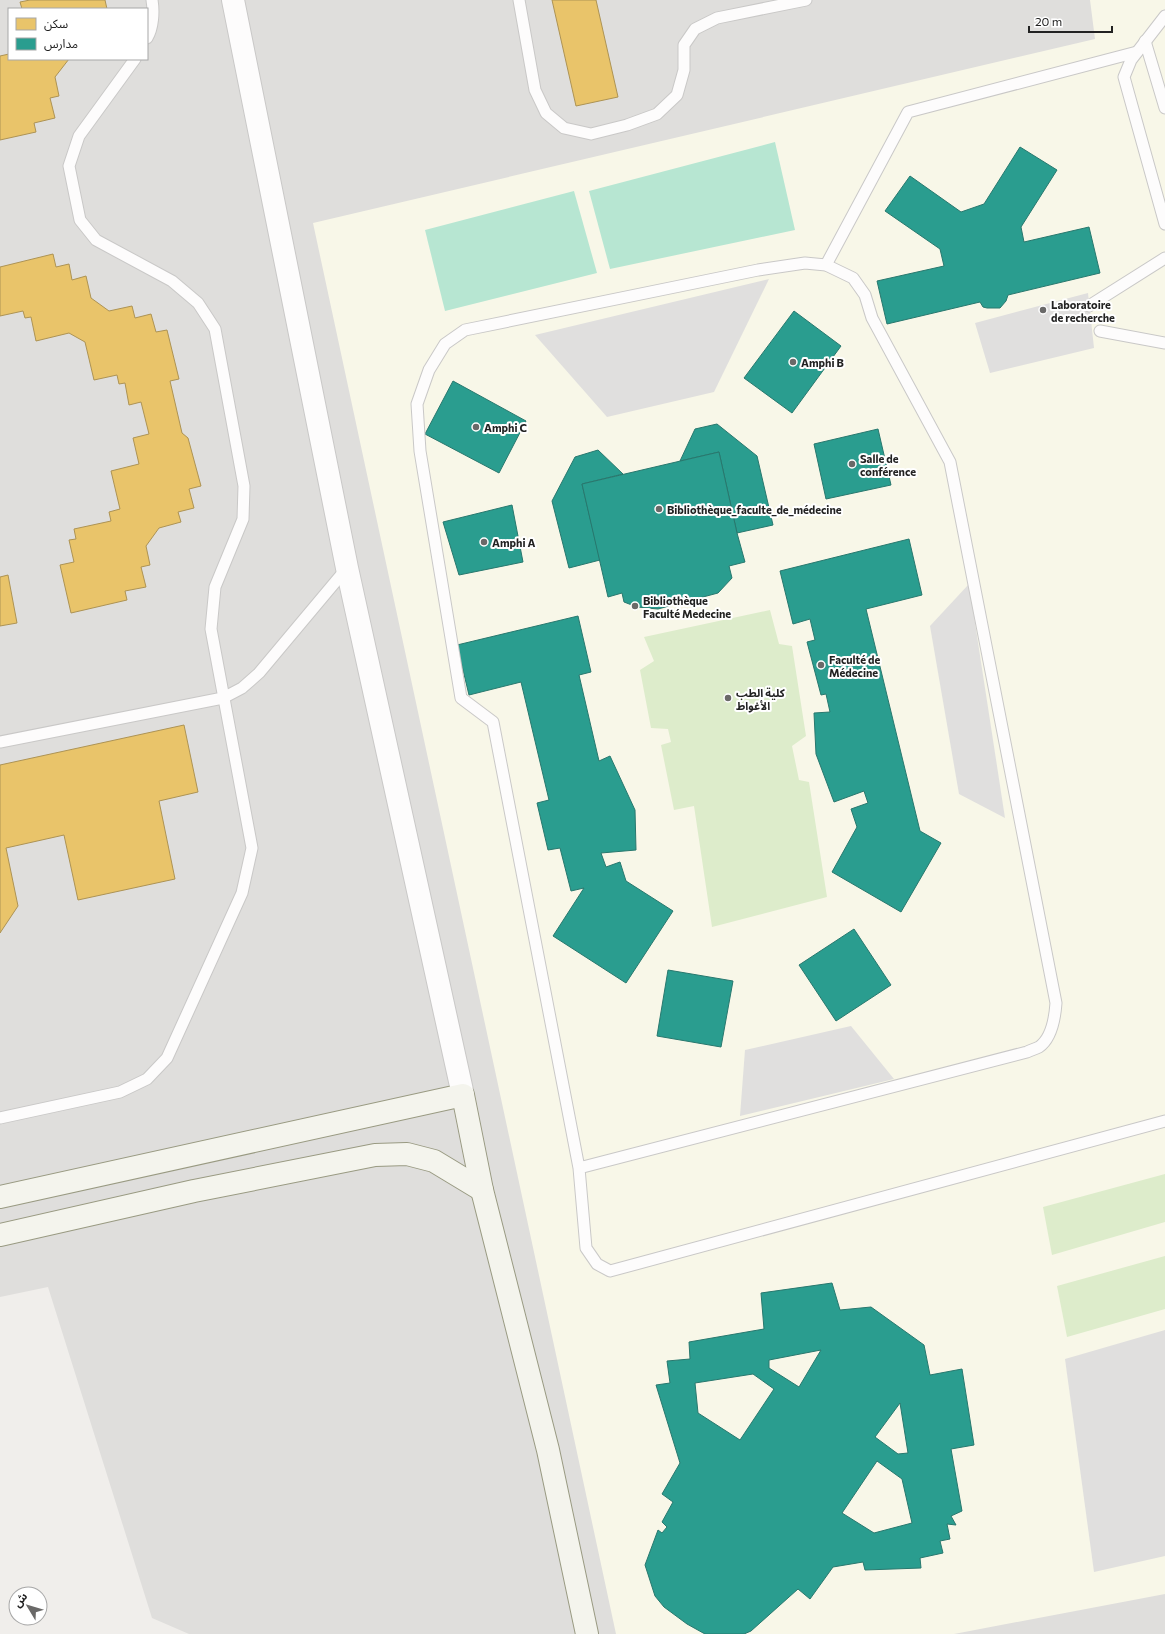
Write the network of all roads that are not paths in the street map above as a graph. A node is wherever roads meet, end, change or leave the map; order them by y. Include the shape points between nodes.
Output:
1 (152, 0) edge
2 (232, 0) edge
3 (519, 0) edge
4 (806, 0) edge
5 (1165, 16) edge
6 (148, 36) edge
7 (1145, 41) junction
8 (1138, 52) junction
9 (134, 60) edge
10 (1165, 108) edge
11 (1165, 224) edge
12 (1165, 258) edge
13 (826, 265) junction
14 (1090, 306) dead end
15 (1100, 332) dead end
16 (1165, 343) edge
17 (347, 568) junction
18 (224, 698) junction
19 (0, 742) edge
20 (463, 1095) junction
21 (0, 1118) edge
22 (1165, 1121) edge
23 (579, 1168) junction
24 (482, 1190) junction
25 (0, 1197) edge
26 (0, 1235) edge
27 (587, 1634) edge

1 - 6 lane via 154,8
2 - 17 street
3 - 4 lane via 535,90 546,113 564,128 591,134 657,114 677,95 684,70 684,45 695,29 717,18
5 - 7 lane
7 - 8 lane
7 - 10 lane
8 - 11 lane via 1131,60 1124,76
8 - 13 lane via 908,112
9 - 18 lane via 79,136 69,166 80,220 96,240 172,281 198,303 215,329 244,486 243,518 215,587 210,629
12 - 14 lane
13 - 23 lane via 805,264 758,270 465,330 445,344 429,370 417,404 420,451 461,698 493,722
13 - 23 lane via 853,278 865,295 872,318 950,462 1056,1003 1055,1018 1048,1036 1040,1046 1027,1052
15 - 16 lane
17 - 18 lane via 259,673 242,688
17 - 20 street
18 - 19 lane
18 - 21 lane via 252,848 242,893 167,1058 147,1079 120,1092
20 - 24 main road
20 - 25 main road
22 - 23 lane via 610,1271 597,1264 586,1248
24 - 26 main road via 434,1161 407,1154 375,1155
24 - 27 main road via 548,1450

